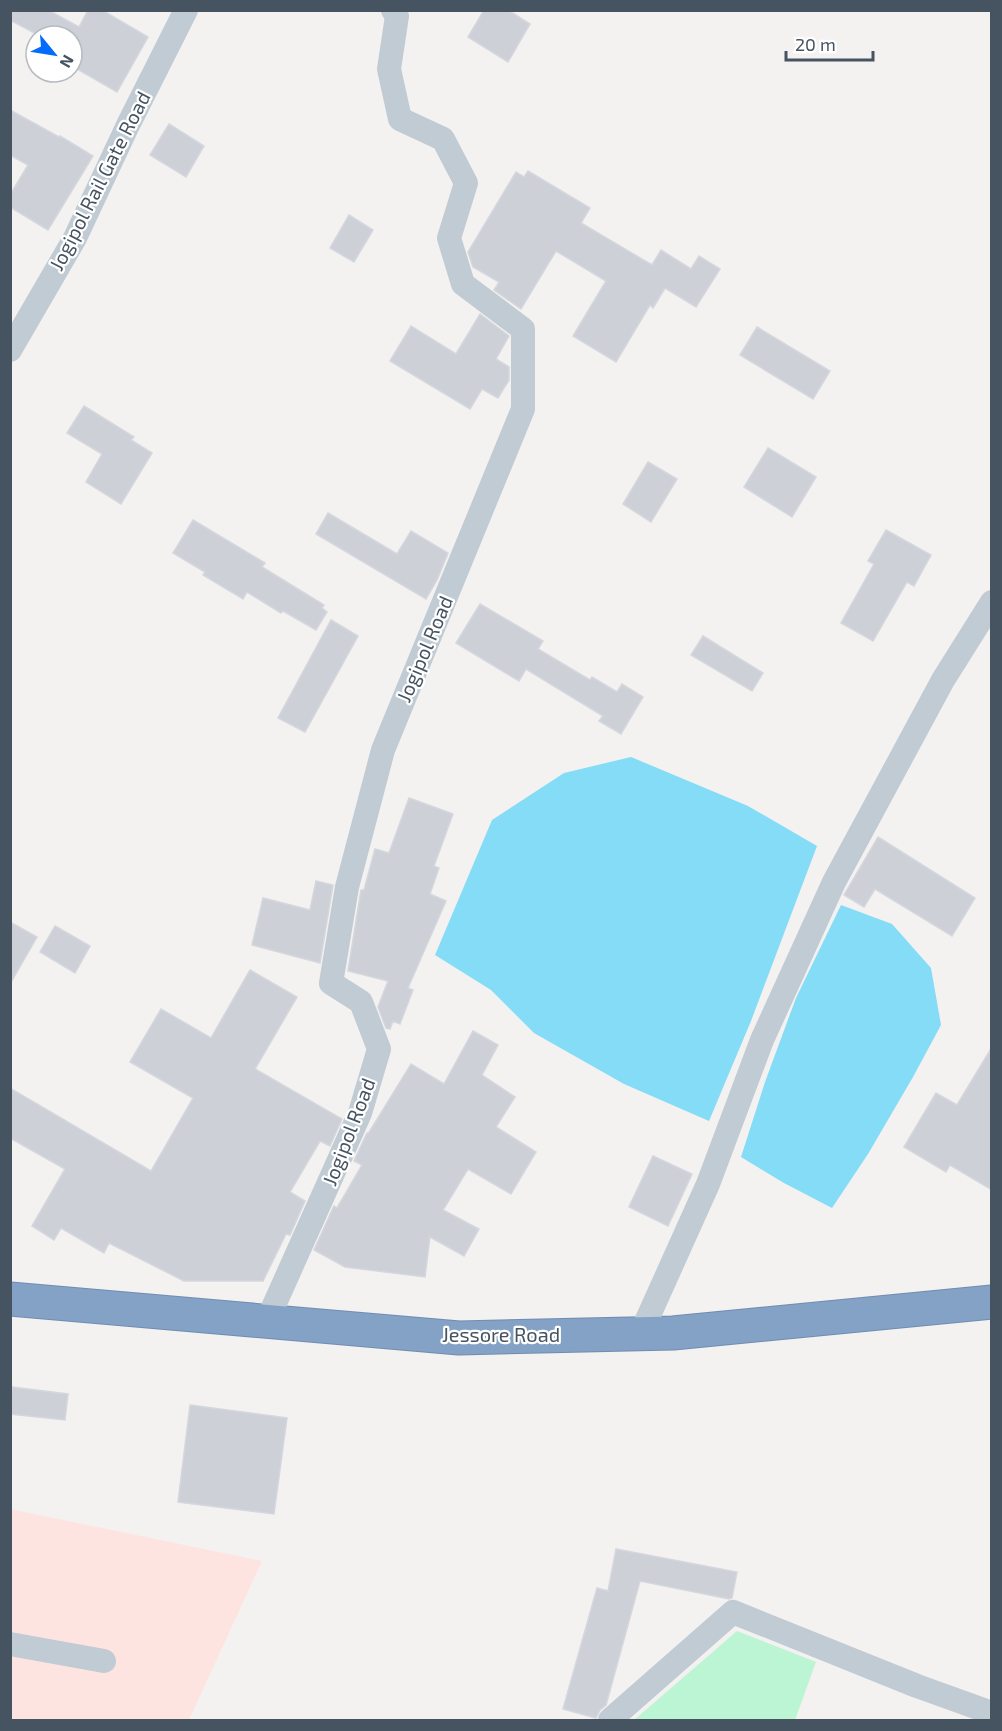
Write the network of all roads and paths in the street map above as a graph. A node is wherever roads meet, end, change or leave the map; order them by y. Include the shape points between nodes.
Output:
1 (186, 10) edge
2 (393, 10) edge
3 (10, 350) edge
4 (992, 602) edge
5 (10, 1299) edge
6 (992, 1302) edge
7 (267, 1321) junction
8 (641, 1334) junction
9 (10, 1644) edge
10 (104, 1661) dead end
11 (992, 1713) edge
12 (610, 1720) edge

1 - 3 street, Jogipol Rail Gate Road via 75,238
2 - 7 street, Jogipol Road via 397,16 389,69 400,119 443,139 466,183 449,238 463,284 523,329 523,409 383,750 347,887 331,983 361,1002 379,1049 360,1113
4 - 8 street via 943,681 834,882 762,1040 708,1184
5 - 7 highway, Jessore Road
6 - 8 highway, Jessore Road
7 - 8 highway, Jessore Road via 459,1338
9 - 10 street
11 - 12 street via 733,1612

